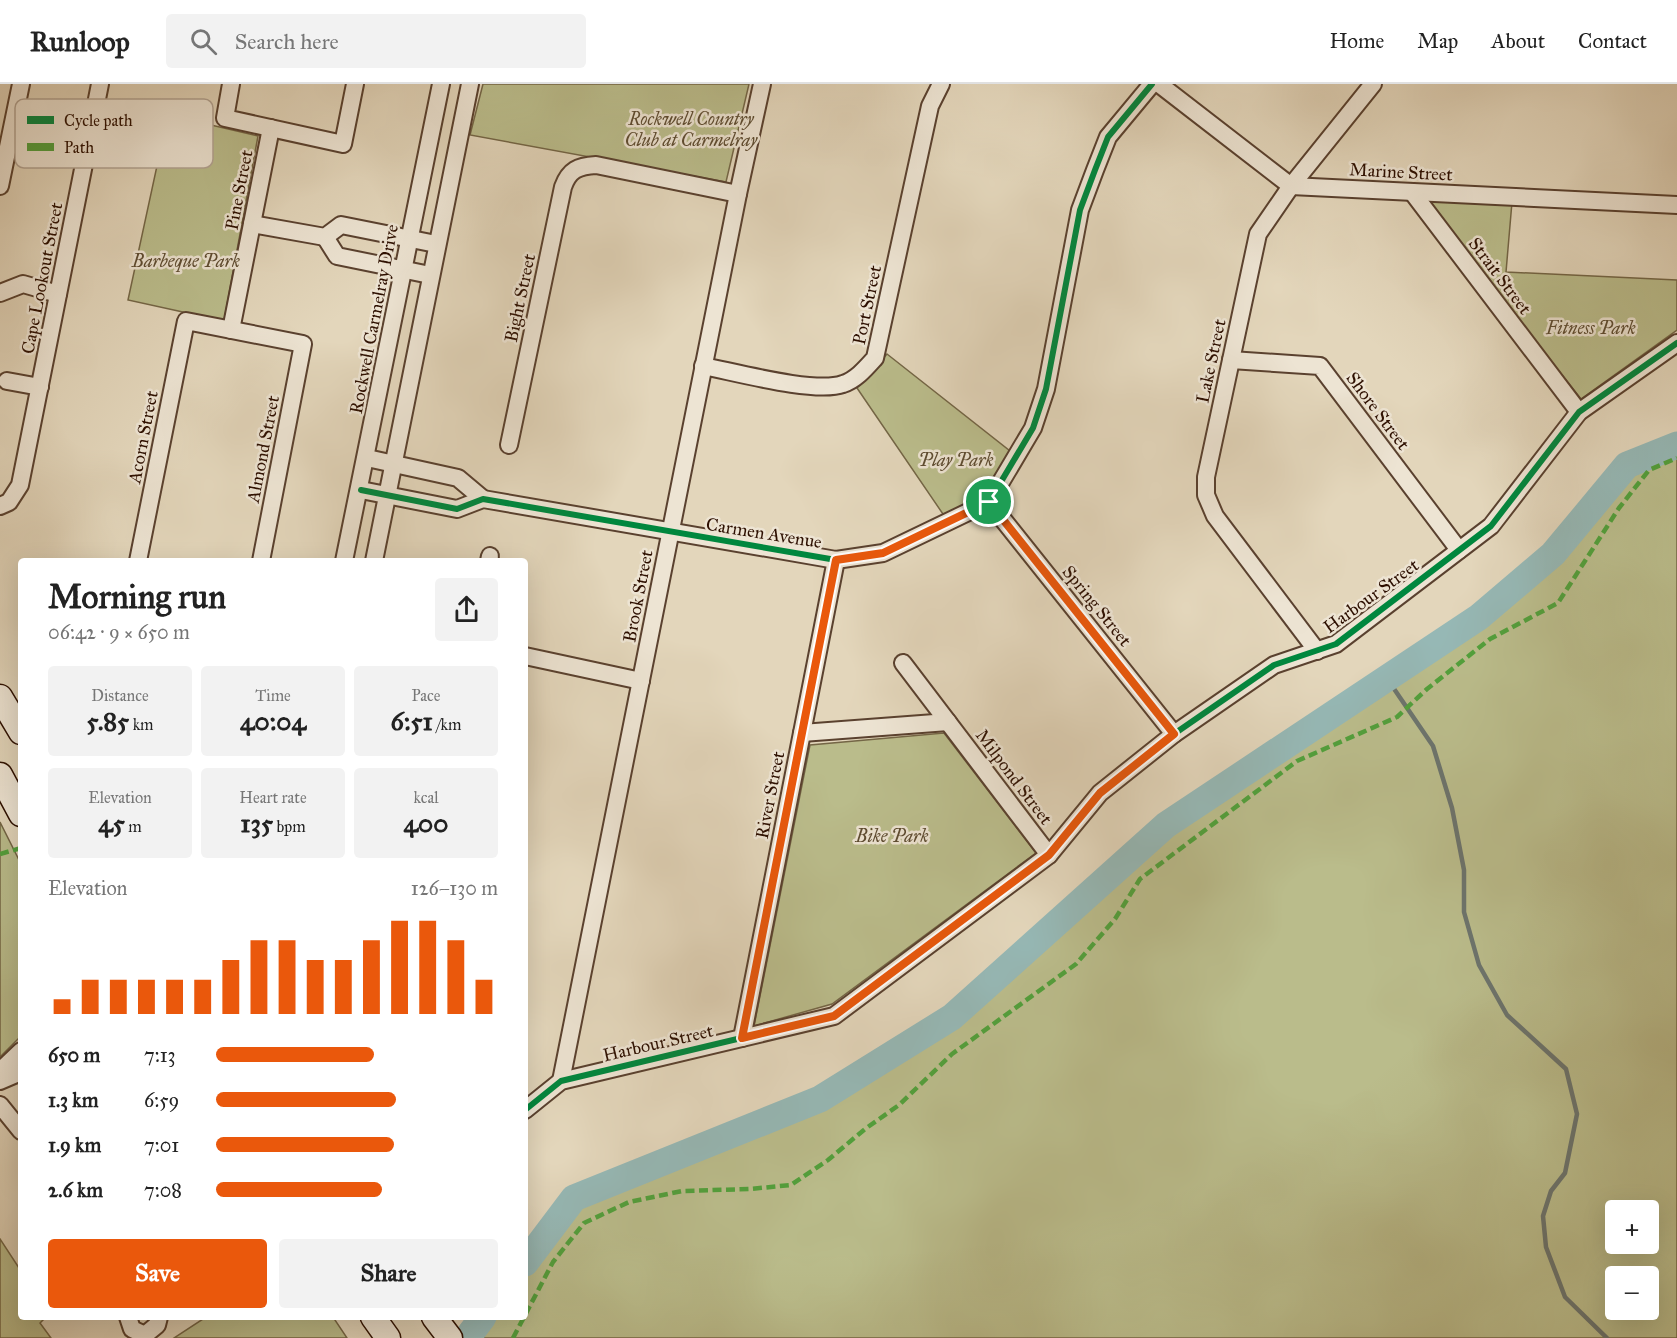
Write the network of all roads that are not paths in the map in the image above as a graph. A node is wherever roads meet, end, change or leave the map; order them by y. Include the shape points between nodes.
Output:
1 (21, 84) edge
2 (100, 84) edge
3 (231, 84) edge
4 (355, 84) edge
5 (441, 84) edge
6 (470, 84) edge
7 (762, 84) edge
8 (941, 84) edge
9 (1152, 84) edge
10 (1159, 84) edge
11 (1373, 84) edge
12 (18, 99) edge
13 (97, 99) edge
14 (15, 113) edge
15 (271, 128) junction
16 (83, 168) edge
17 (0, 186) edge
18 (1291, 186) junction
19 (1412, 192) junction
20 (738, 194) junction
21 (1677, 206) edge
22 (252, 224) junction
23 (325, 237) junction
24 (408, 239) junction
25 (436, 244) junction
26 (403, 270) junction
27 (430, 275) junction
28 (0, 293) edge
29 (58, 294) junction
30 (231, 330) junction
31 (1677, 343) edge
32 (1231, 360) junction
33 (704, 366) junction
34 (7, 381) dead end
35 (40, 387) junction
36 (1579, 412) junction
37 (509, 445) dead end
38 (367, 458) junction
39 (395, 464) junction
40 (361, 490) junction
41 (389, 495) junction
42 (483, 499) junction
43 (989, 502) junction
44 (0, 506) edge
45 (670, 532) junction
46 (1459, 550) junction
47 (139, 558) edge
48 (262, 558) edge
49 (346, 558) edge
50 (375, 558) edge
51 (836, 560) junction
52 (1317, 651) junction
53 (528, 657) edge
54 (903, 663) dead end
55 (641, 681) junction
56 (0, 697) edge
57 (948, 722) junction
58 (18, 727) edge
59 (802, 734) junction
60 (1174, 734) junction
61 (0, 775) edge
62 (18, 808) edge
63 (1049, 855) junction
64 (742, 1038) junction
65 (18, 1054) edge
66 (0, 1071) edge
67 (18, 1073) edge
68 (0, 1081) edge
69 (561, 1081) junction
70 (0, 1105) edge
71 (528, 1108) edge
72 (18, 1127) edge
73 (129, 1320) edge
74 (158, 1320) edge
75 (375, 1320) edge
76 (134, 1336) edge
77 (388, 1338) edge

1 - 12 street
2 - 13 street, Cape Lookout Street
3 - 15 street via 225,118
4 - 15 street via 343,144
5 - 24 street, Rockwell Carmelray Drive
6 - 25 street
7 - 20 street, Brook Street
8 - 33 street, Port Street via 930,106 875,358 862,373 843,384 819,387
9 - 43 street via 1108,137 1095,170 1080,210 1046,389 1033,428
10 - 18 street
11 - 18 street, Lake Street
14 - 17 street
15 - 22 street, Pine Street
16 - 29 street, Cape Lookout Street
18 - 19 street, Marine Street
18 - 32 street, Lake Street via 1258,234
19 - 21 street, Marine Street
19 - 36 street, Strait Street
20 - 33 street, Brook Street
20 - 37 street, Bight Street via 596,165 580,166 568,174
22 - 23 street
22 - 30 street, Pine Street
23 - 24 street via 341,225
23 - 26 street via 338,256
24 - 25 street
24 - 26 street, Rockwell Carmelray Drive
25 - 27 street
26 - 27 street
26 - 38 street, Rockwell Carmelray Drive
27 - 39 street
28 - 29 street via 23,285
29 - 35 street, Cape Lookout Street
30 - 47 street, Acorn Street via 186,321
30 - 48 street, Almond Street via 303,344
31 - 36 street, Harbour Street
32 - 46 street, Shore Street via 1320,366
32 - 52 street, Lake Street via 1206,477 1206,495 1215,516
33 - 45 street, Brook Street
34 - 35 street
35 - 44 street, Cape Lookout Street via 21,485 9,502
36 - 46 street, Harbour Street via 1491,526
38 - 39 street
38 - 40 street, Rockwell Carmelray Drive
39 - 41 street
39 - 42 street via 458,478
40 - 41 street, Carmen Avenue
40 - 49 street, Rockwell Carmelray Drive
41 - 42 street, Carmen Avenue via 457,509
41 - 50 street
42 - 45 street, Carmen Avenue
43 - 51 street, Carmen Avenue via 883,553
43 - 60 street, Spring Street
45 - 51 street, Carmen Avenue
45 - 55 street, Brook Street
46 - 52 street, Harbour Street via 1336,644
51 - 59 street, River Street
52 - 60 street, Harbour Street via 1274,665
53 - 55 street
54 - 57 street, Milpond Street
55 - 69 street, Brook Street
56 - 58 street
57 - 59 street
57 - 63 street, Milpond Street
59 - 64 street, River Street
60 - 63 street, Harbour Street via 1100,793
61 - 62 street
63 - 64 street, Harbour Street via 834,1016
64 - 69 street, Harbour Street
65 - 66 street
67 - 68 street
69 - 71 street, Harbour Street
70 - 72 street
73 - 76 street
74 - 76 street via 152,1331
75 - 77 street

